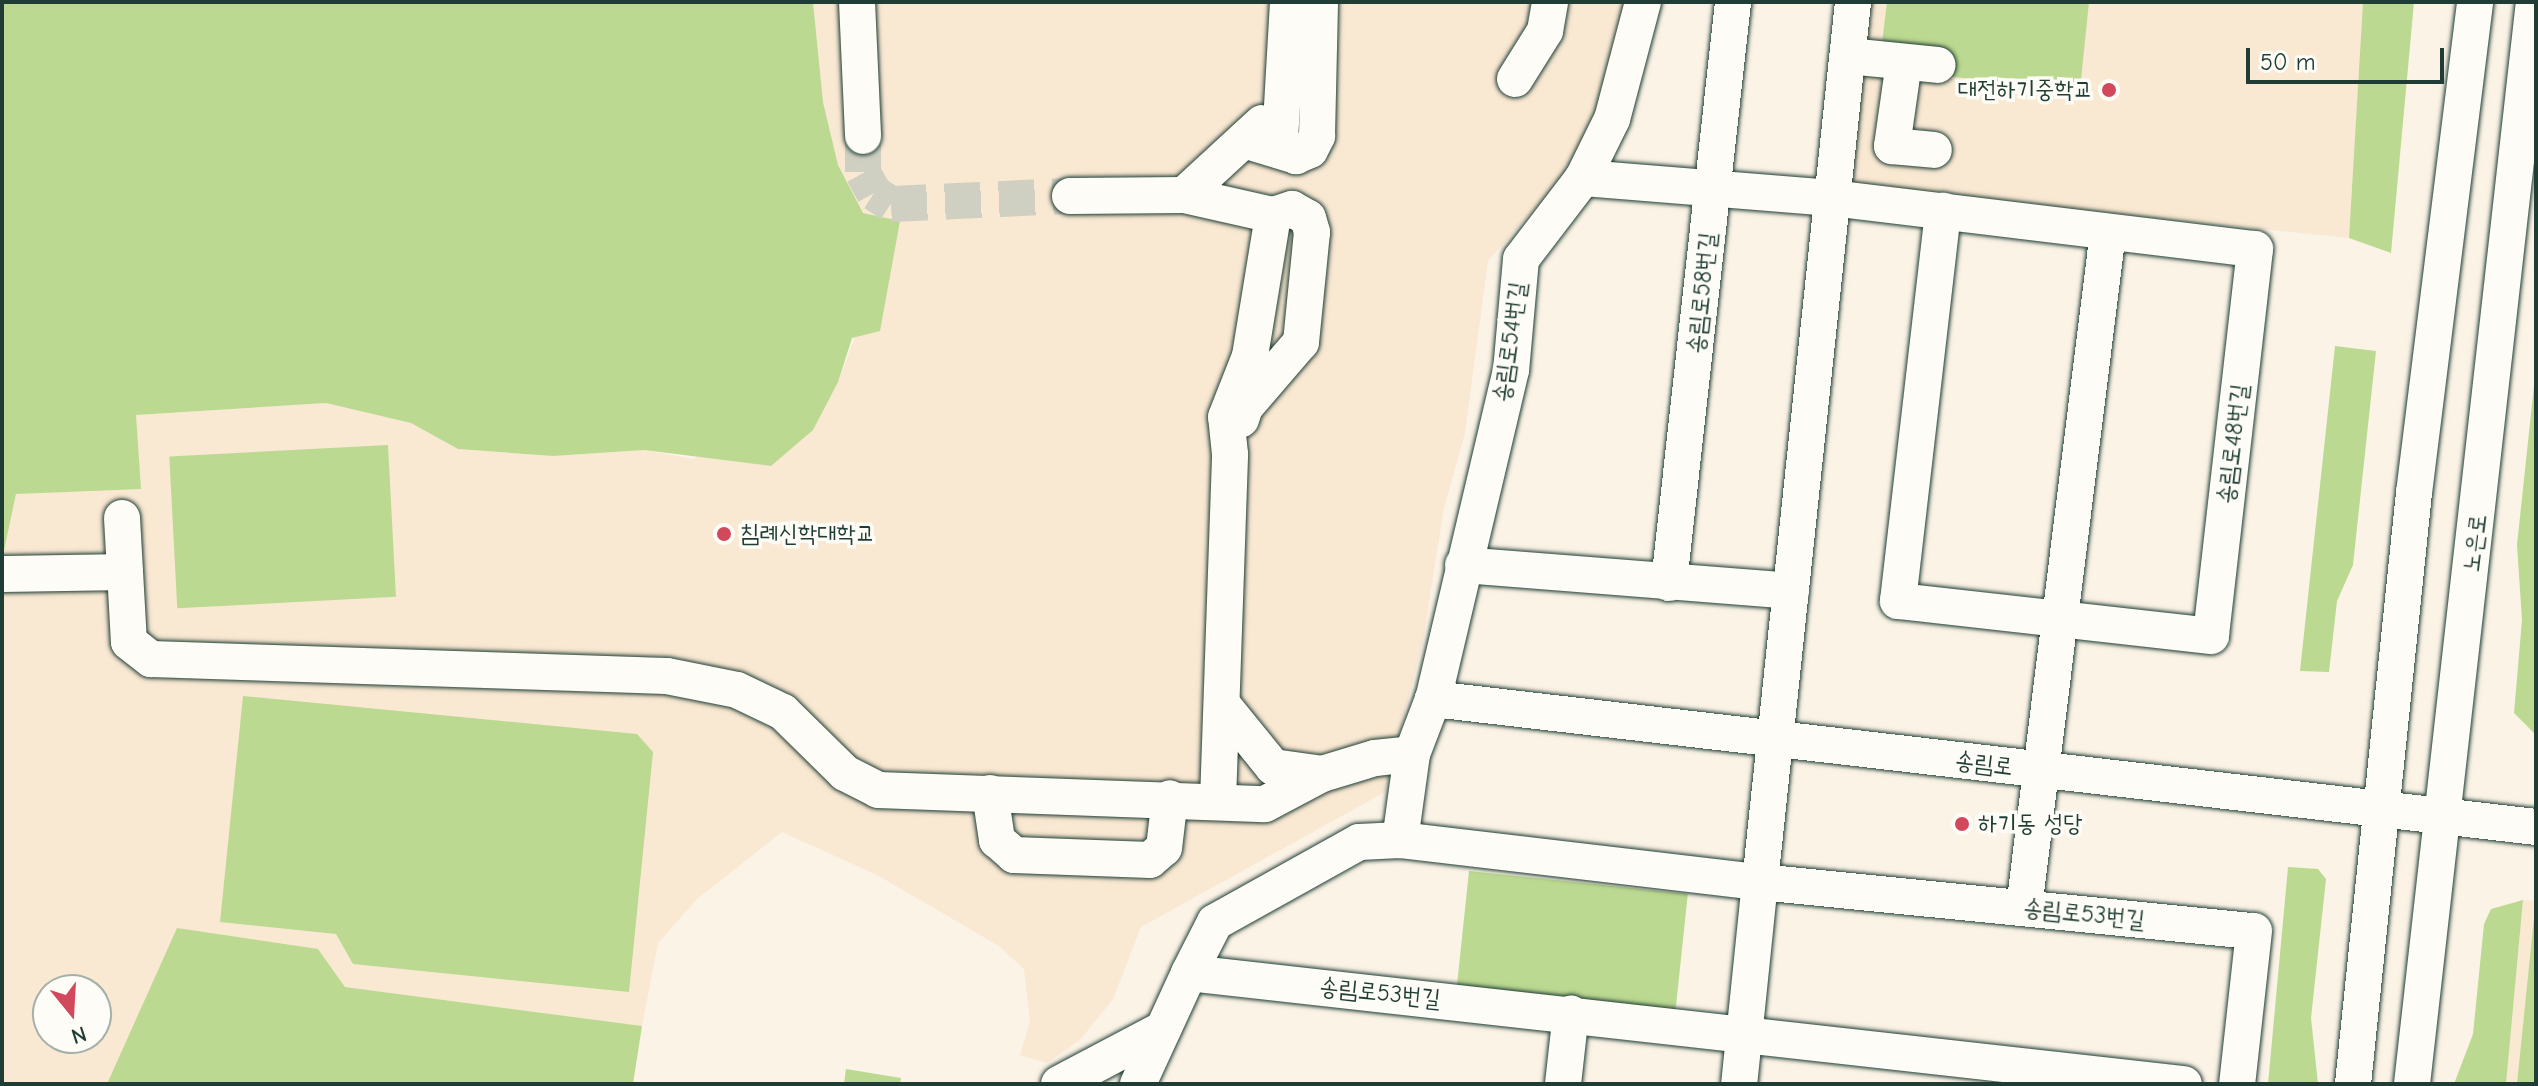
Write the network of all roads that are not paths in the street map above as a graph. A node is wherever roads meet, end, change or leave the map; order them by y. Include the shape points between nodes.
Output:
1 (857, 2) edge
2 (1288, 2) edge
3 (1320, 2) edge
4 (1550, 2) edge
5 (1643, 2) edge
6 (1733, 2) edge
7 (1853, 2) edge
8 (2475, 2) edge
9 (2534, 2) edge
10 (1848, 56) junction
11 (1515, 79) dead end
12 (1281, 106) junction
13 (863, 136) tunnel mouth
14 (1244, 140) junction
15 (1934, 150) dead end
16 (1296, 156) junction
17 (1583, 178) junction
18 (1714, 188) junction
19 (1184, 195) junction
20 (1070, 196) tunnel mouth
21 (1832, 198) junction
22 (1943, 211) junction
23 (1282, 212) junction
24 (2108, 232) junction
25 (1230, 454) junction
26 (122, 518) dead end
27 (1463, 565) junction
28 (125, 572) junction
29 (2, 574) edge
30 (1669, 583) junction
31 (1791, 591) junction
32 (2060, 619) junction
33 (1433, 699) junction
34 (1222, 704) junction
35 (1775, 740) junction
36 (1412, 754) junction
37 (2041, 771) junction
38 (1322, 774) junction
39 (990, 793) junction
40 (1170, 798) junction
41 (1218, 801) junction
42 (2380, 810) junction
43 (2442, 817) junction
44 (2536, 827) edge
45 (1400, 840) junction
46 (1760, 882) junction
47 (2024, 908) junction
48 (1189, 973) junction
49 (1571, 1013) junction
50 (1163, 1029) junction
51 (1745, 1036) junction
52 (1059, 1084) edge
53 (1138, 1084) edge
54 (1563, 1084) edge
55 (1739, 1084) edge
56 (2184, 1084) edge
57 (2237, 1084) edge
58 (2353, 1084) edge
59 (2412, 1084) edge

1 - 13 street
2 - 12 street
3 - 16 street via 1317,136 1310,150
4 - 11 street via 1545,31
5 - 17 street, 송림로54번길 via 1612,119
6 - 18 street, 송림로58번길
7 - 10 street
8 - 42 street
9 - 43 street, 노은로
10 - 15 street via 1921,63 1892,146
10 - 21 street
12 - 14 street
12 - 16 street via 1280,140
14 - 16 street
14 - 19 street
16 - 23 street
17 - 18 street, 송림로48번길
17 - 27 street, 송림로54번길 via 1521,259 1511,370
18 - 21 street, 송림로48번길
18 - 30 street, 송림로58번길
19 - 20 street
19 - 23 street
21 - 22 street, 송림로48번길
21 - 31 street
22 - 24 street, 송림로48번길
22 - 32 street, 송림로48번길 via 1898,601
23 - 25 street via 1250,356 1226,417
23 - 25 street via 1308,218 1312,232 1306,323 1301,342 1245,407
24 - 32 street
24 - 32 street, 송림로48번길 via 2255,249 2211,636
25 - 34 street
26 - 28 street
27 - 30 street
27 - 33 street, 송림로54번길
28 - 29 street
28 - 39 street via 129,642 151,659 667,676 737,690 783,712 845,773 878,790
30 - 31 street
31 - 35 street
32 - 37 street
33 - 35 street, 송림로
33 - 36 street
34 - 38 street via 1249,744 1273,767
34 - 41 street
35 - 37 street, 송림로
35 - 46 street
36 - 38 street via 1375,758
36 - 45 street
37 - 42 street, 송림로
37 - 47 street
38 - 41 street via 1265,804
39 - 40 street
39 - 40 street via 997,840 1014,855 1150,860 1164,848
40 - 41 street
42 - 43 street, 송림로
42 - 58 street
43 - 44 street, 송림로
43 - 59 street, 노은로
45 - 46 street, 송림로53번길
45 - 48 street, 송림로53번길 via 1359,842 1215,922
46 - 47 street, 송림로53번길
46 - 51 street
47 - 57 street, 송림로53번길 via 2254,931
48 - 49 street, 송림로53번길
48 - 50 street, 송림로53번길
49 - 51 street, 송림로53번길
49 - 54 street
50 - 52 street
50 - 53 street, 송림로53번길
51 - 55 street
51 - 56 street, 송림로53번길

